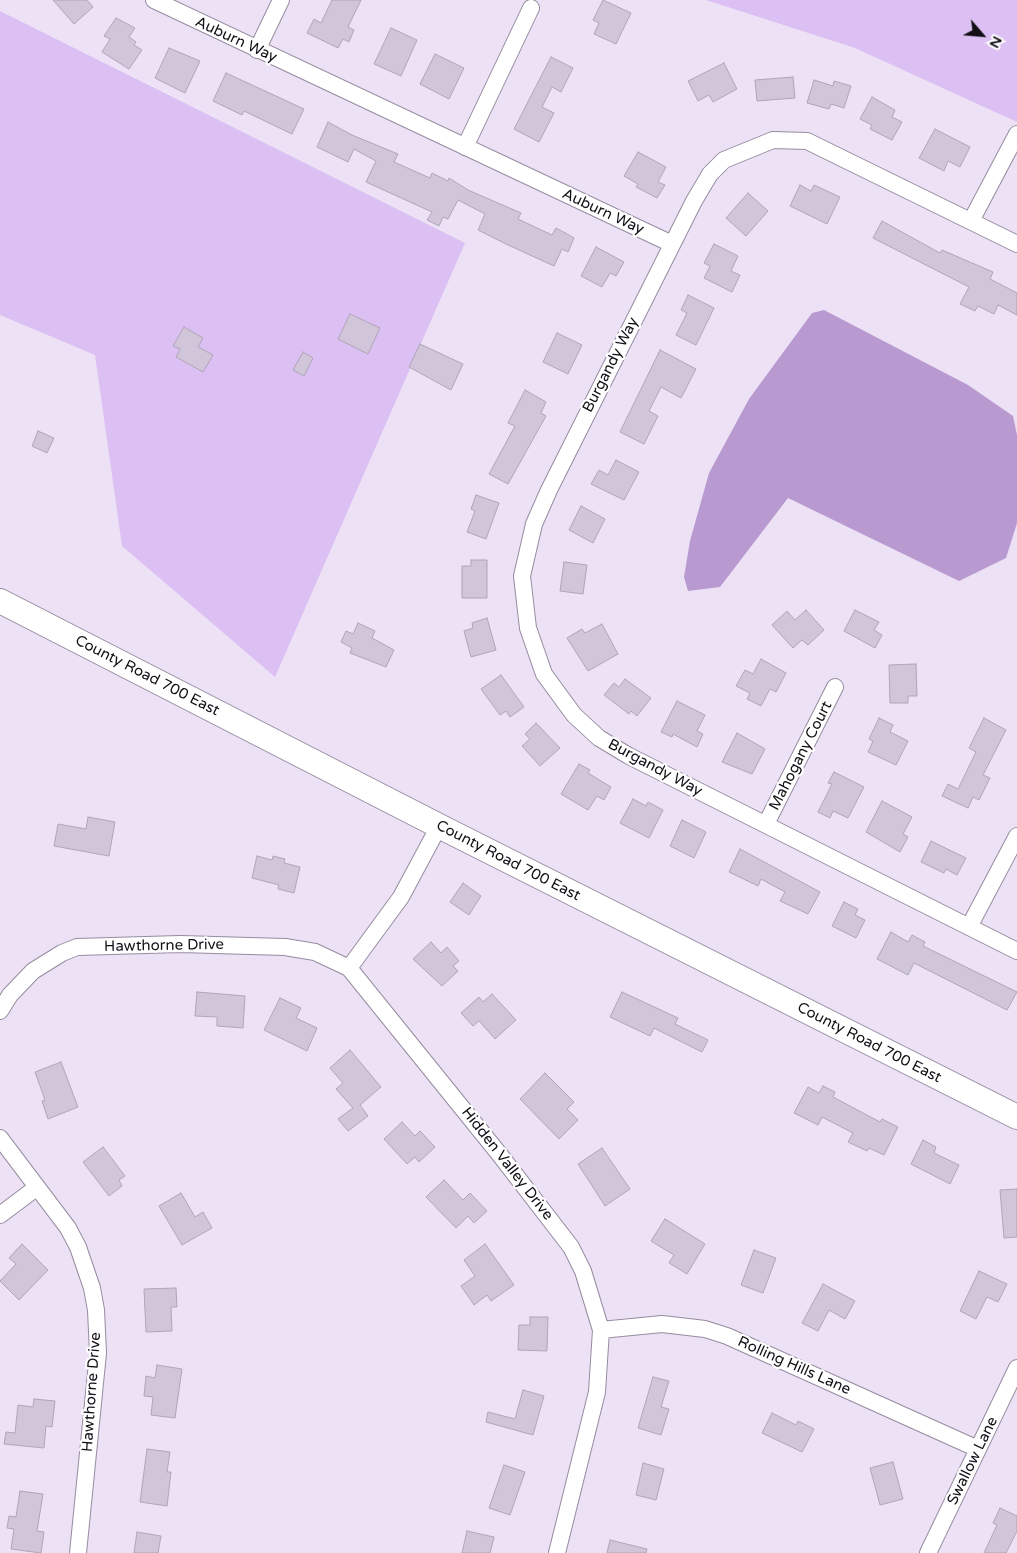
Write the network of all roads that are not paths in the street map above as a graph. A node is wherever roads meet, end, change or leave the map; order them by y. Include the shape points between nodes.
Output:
1 (154, 0) edge
2 (280, 0) edge
3 (531, 8) dead end
4 (257, 50) junction
5 (1017, 134) edge
6 (465, 147) junction
7 (971, 221) junction
8 (672, 244) junction
9 (1017, 244) edge
10 (0, 601) edge
11 (835, 687) dead end
12 (766, 824) junction
13 (439, 826) junction
14 (1017, 836) edge
15 (969, 927) junction
16 (1017, 951) edge
17 (348, 968) junction
18 (0, 1011) edge
19 (1017, 1117) edge
20 (0, 1138) edge
21 (36, 1188) junction
22 (0, 1215) edge
23 (600, 1330) junction
24 (1017, 1368) edge
25 (978, 1449) junction
26 (78, 1553) edge
27 (557, 1553) edge
28 (928, 1553) edge

1 - 4 street, Auburn Way
2 - 4 street
3 - 6 street
4 - 6 street, Auburn Way
5 - 7 street
6 - 8 street, Auburn Way
7 - 8 street via 807,141 773,140 740,152 716,167
7 - 9 street
8 - 12 street, Burgandy Way via 539,512 524,562 524,609 532,644 544,674 574,715 599,738
10 - 13 main road, County Road 700 East
11 - 12 street, Mahogany Court
12 - 15 street, Burgandy Way
13 - 17 street via 401,897
13 - 19 main road, County Road 700 East
14 - 15 street
15 - 16 street, Burgandy Way
17 - 18 street, Hawthorne Drive via 315,952 285,946 180,944 77,947 33,971 10,994
17 - 23 street, Hidden Valley Drive via 571,1247 583,1271
20 - 21 street, Hawthorne Drive
21 - 22 street
21 - 26 street, Hawthorne Drive via 68,1228 78,1247 96,1310 98,1353
23 - 25 street, Rolling Hills Lane via 662,1324 705,1329
23 - 27 street, Hidden Valley Drive via 598,1392
24 - 25 street, Swallow Lane
25 - 28 street, Swallow Lane

